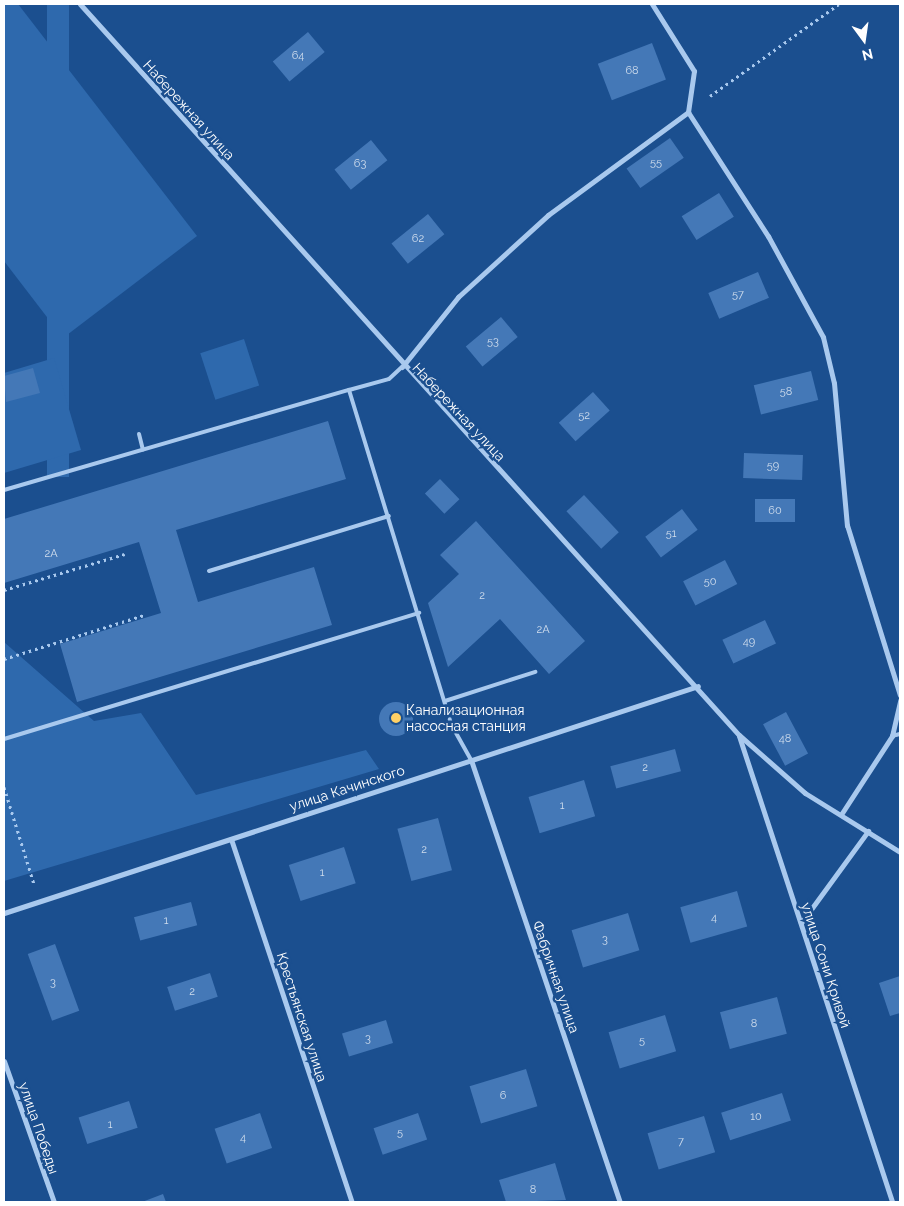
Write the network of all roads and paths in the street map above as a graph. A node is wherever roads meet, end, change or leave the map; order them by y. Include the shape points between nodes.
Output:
1 (80, 4) edge
2 (652, 4) edge
3 (839, 4) edge
4 (688, 112) junction
5 (402, 367) junction
6 (349, 390) junction
7 (139, 434) dead end
8 (144, 450) junction
9 (4, 490) edge
10 (389, 516) junction
11 (125, 554) dead end
12 (209, 571) dead end
13 (4, 590) edge
14 (419, 613) junction
15 (144, 615) dead end
16 (4, 659) edge
17 (535, 672) dead end
18 (698, 686) junction
19 (900, 695) edge
20 (900, 700) edge
21 (445, 702) junction
22 (900, 734) edge
23 (739, 735) junction
24 (892, 736) junction
25 (4, 739) edge
26 (471, 760) junction
27 (4, 787) edge
28 (842, 813) junction
29 (868, 831) junction
30 (231, 839) junction
31 (900, 852) edge
32 (40, 901) junction
33 (4, 913) edge
34 (801, 923) junction
35 (4, 1061) edge
36 (54, 1202) edge
37 (352, 1202) edge
38 (620, 1202) edge
39 (892, 1202) edge

1 - 5 street, Набережная улица
2 - 4 street via 694,71
3 - 4 path
4 - 5 street via 548,215 458,297
4 - 19 street via 768,236 823,337 834,383 847,525
5 - 6 lane via 389,379
5 - 18 street, Набережная улица
6 - 8 lane
6 - 10 lane
7 - 8 lane
8 - 9 lane
10 - 12 lane
10 - 14 lane
11 - 13 path
14 - 21 lane
14 - 25 lane
15 - 16 path
17 - 21 lane
18 - 23 street, Набережная улица
18 - 26 street, улица Качинского
20 - 24 street
21 - 26 lane via 451,724
22 - 24 lane
23 - 28 street, Набережная улица via 806,793
23 - 34 street, улица Сони Кривой
24 - 28 street
26 - 30 street, улица Качинского
26 - 38 street, Фабричная улица
27 - 32 path
28 - 29 street, Набережная улица
29 - 31 street, Набережная улица
29 - 34 street
30 - 32 street, улица Качинского
30 - 37 street, Крестьянская улица
32 - 33 street, улица Качинского
34 - 39 street, улица Сони Кривой
35 - 36 street, улица Победы

